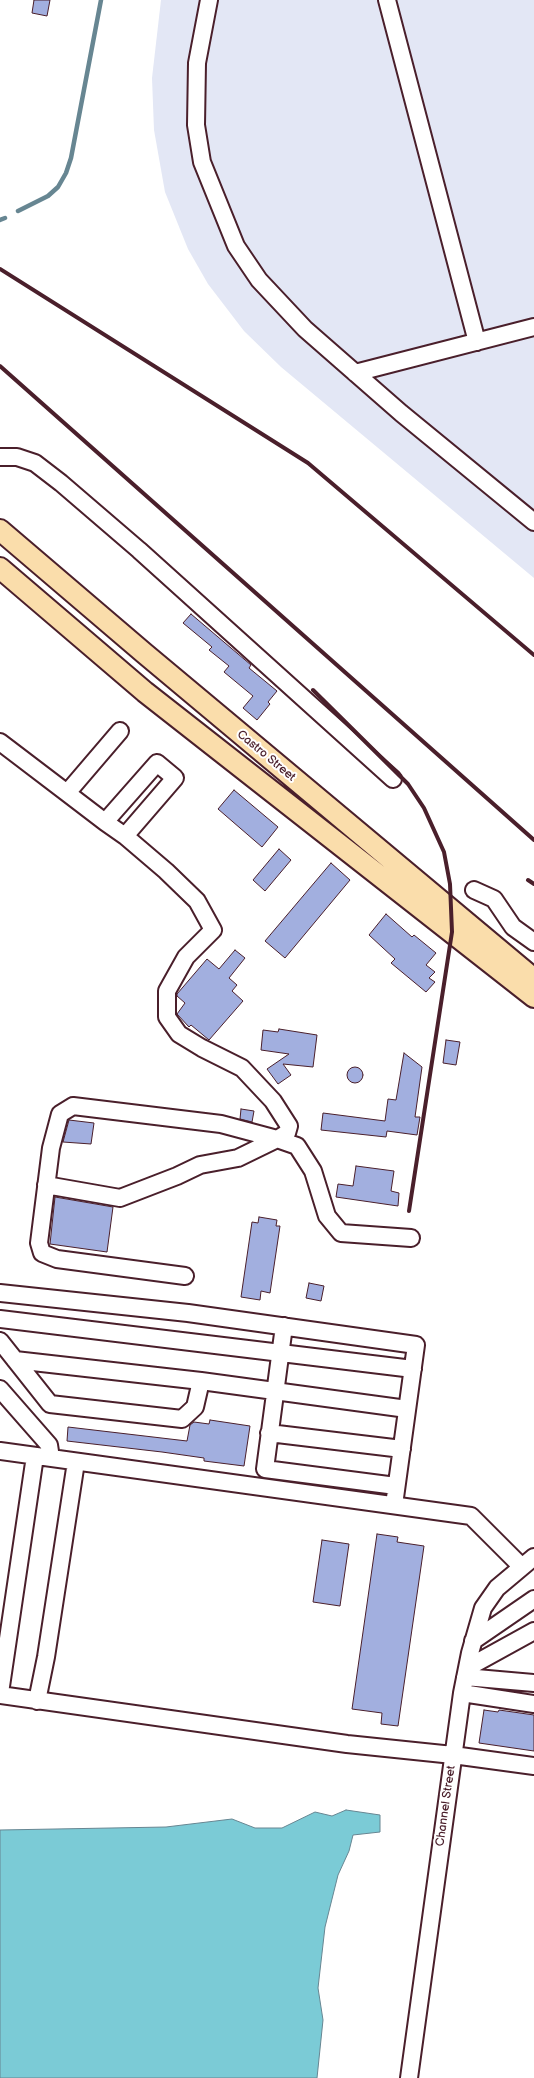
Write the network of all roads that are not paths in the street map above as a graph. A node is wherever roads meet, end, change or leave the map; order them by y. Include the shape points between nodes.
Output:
1 (209, 0) edge
2 (387, 0) edge
3 (534, 328) edge
4 (477, 342) junction
5 (355, 373) junction
6 (0, 457) edge
7 (534, 522) edge
8 (0, 530) edge
9 (0, 568) edge
10 (120, 731) dead end
11 (0, 742) edge
12 (393, 779) dead end
13 (67, 792) junction
14 (105, 822) junction
15 (125, 836) junction
16 (474, 890) dead end
17 (534, 942) edge
18 (534, 979) edge
19 (534, 997) edge
20 (278, 1138) junction
21 (46, 1185) junction
22 (411, 1238) dead end
23 (186, 1276) dead end
24 (0, 1293) edge
25 (0, 1319) edge
26 (284, 1326) junction
27 (0, 1341) edge
28 (280, 1353) junction
29 (15, 1360) junction
30 (412, 1370) junction
31 (201, 1381) junction
32 (0, 1389) edge
33 (275, 1391) junction
34 (407, 1409) junction
35 (269, 1433) junction
36 (402, 1448) junction
37 (0, 1451) edge
38 (35, 1456) junction
39 (51, 1458) junction
40 (76, 1462) junction
41 (396, 1486) junction
42 (394, 1505) junction
43 (528, 1562) edge
44 (534, 1599) edge
45 (534, 1631) edge
46 (473, 1641) junction
47 (464, 1680) junction
48 (534, 1683) edge
49 (0, 1694) edge
50 (37, 1701) junction
51 (534, 1704) edge
52 (453, 1755) junction
53 (534, 1766) edge
54 (409, 2078) edge

1 - 5 street via 197,63 196,109 202,162 215,198 236,246 259,280 305,330
2 - 4 street
3 - 4 street
4 - 5 street
5 - 7 street
6 - 12 street via 17,456 35,463 61,483
8 - 18 main road, Castro Street
9 - 19 main road, Castro Street via 145,692
10 - 13 street
11 - 13 street
13 - 14 street
14 - 15 street
14 - 15 street via 157,763 175,778
15 - 20 street via 197,901 213,930 186,957 167,991 167,1017 179,1034 242,1068 273,1101 289,1126 287,1133
16 - 17 street via 494,899 513,927
20 - 21 street via 238,1158 200,1165 120,1198
20 - 21 street via 221,1124 73,1106 60,1114
20 - 22 street via 297,1146 313,1171 327,1216 341,1233
21 - 23 street via 39,1243 42,1253 57,1260
24 - 26 street
25 - 28 street
26 - 28 street
26 - 30 street via 416,1345
27 - 29 street
28 - 30 street
28 - 33 street
29 - 31 street
29 - 31 street via 50,1404 182,1419 195,1407
30 - 34 street
31 - 33 street
32 - 39 street via 49,1445
33 - 34 street
33 - 35 street
34 - 36 street
35 - 36 street
35 - 41 street via 265,1469
36 - 41 street
37 - 38 street
38 - 39 street
38 - 49 street
39 - 40 street
40 - 42 street
40 - 50 street
41 - 42 street
42 - 43 street via 471,1516
43 - 46 street, Channel Street via 497,1588 483,1608
44 - 46 street
45 - 47 street
46 - 47 street, Channel Street
47 - 48 street
47 - 51 street
47 - 52 street, Channel Street
49 - 50 street
50 - 52 street via 347,1744
52 - 53 street
52 - 54 street, Channel Street

